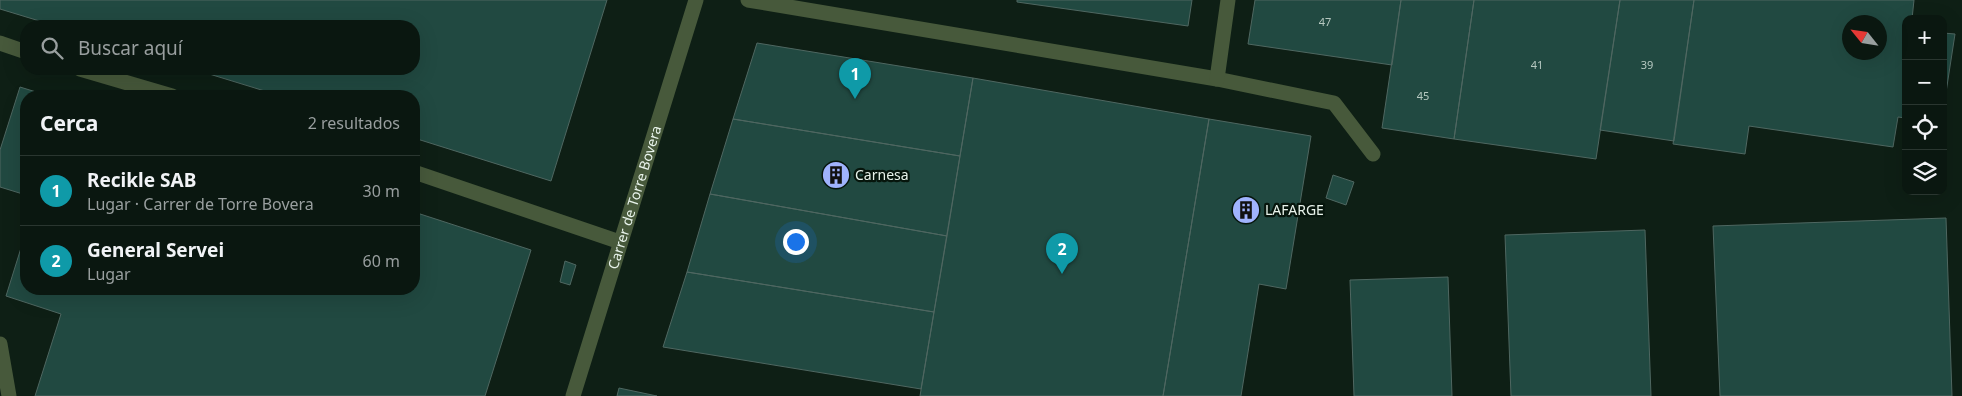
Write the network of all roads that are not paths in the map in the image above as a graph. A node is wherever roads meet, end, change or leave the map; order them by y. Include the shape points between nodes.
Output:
1 (696, 0) edge
2 (748, 0) edge
3 (1228, 0) edge
4 (0, 43) edge
5 (20, 50) edge
6 (100, 75) edge
7 (1217, 79) junction
8 (152, 90) edge
9 (1373, 154) dead end
10 (420, 174) edge
11 (620, 242) junction
12 (0, 344) edge
13 (9, 396) edge
14 (573, 396) edge

1 - 11 street, Carrer de Torre Bovera
2 - 7 street
3 - 7 street
4 - 5 street
6 - 8 street
7 - 9 street via 1334,103
10 - 11 street
11 - 14 street, Carrer de Torre Bovera
12 - 13 street

